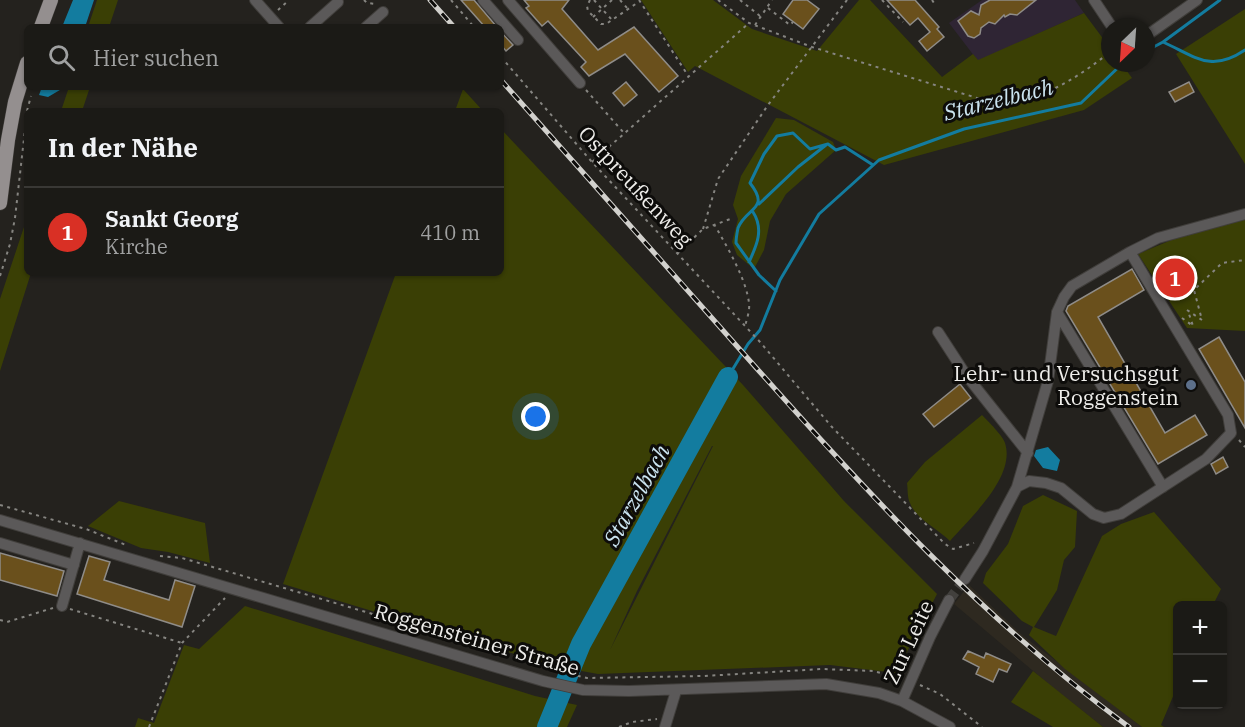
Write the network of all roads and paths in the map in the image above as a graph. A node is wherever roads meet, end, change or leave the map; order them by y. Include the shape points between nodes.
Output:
1 (51, 0) edge
2 (255, 0) edge
3 (364, 0) edge
4 (383, 0) edge
5 (451, 0) edge
6 (483, 0) edge
7 (590, 0) edge
8 (594, 0) edge
9 (612, 0) edge
10 (620, 0) edge
11 (718, 0) edge
12 (740, 0) edge
13 (772, 0) edge
14 (847, 0) edge
15 (882, 0) edge
16 (1094, 0) edge
17 (1197, 0) edge
18 (640, 1) edge
19 (338, 2) dead end
20 (509, 2) edge
21 (768, 8) junction
22 (602, 9) junction
23 (629, 9) junction
24 (383, 12) dead end
25 (498, 16) junction
26 (760, 16) junction
27 (593, 17) junction
28 (1106, 18) edge
29 (612, 20) junction
30 (749, 22) junction
31 (793, 22) dead end
32 (903, 22) dead end
33 (42, 24) edge
34 (276, 24) edge
35 (313, 24) edge
36 (369, 24) edge
37 (471, 24) edge
38 (755, 25) junction
39 (1155, 30) edge
40 (519, 40) dead end
41 (812, 47) junction
42 (1101, 59) edge
43 (504, 60) edge
44 (24, 73) edge
45 (690, 77) junction
46 (580, 83) joint
47 (31, 95) dead end
48 (28, 108) edge
49 (624, 133) junction
50 (24, 138) edge
51 (592, 162) junction
52 (0, 203) edge
53 (1245, 214) edge
54 (733, 218) dead end
55 (714, 224) junction
56 (703, 229) junction
57 (1130, 252) junction
58 (678, 253) junction
59 (1245, 260) edge
60 (0, 276) edge
61 (1187, 310) dead end
62 (1057, 312) junction
63 (745, 326) junction
64 (938, 332) dead end
65 (1028, 453) junction
66 (1017, 487) junction
67 (1163, 487) junction
68 (0, 505) edge
69 (0, 520) edge
70 (0, 543) edge
71 (80, 543) junction
72 (126, 546) dead end
73 (983, 551) junction
74 (158, 555) dead end
75 (74, 565) junction
76 (965, 579) tunnel mouth
77 (228, 586) junction
78 (950, 600) tunnel mouth
79 (62, 606) junction
80 (0, 620) edge
81 (182, 643) junction
82 (911, 681) junction
83 (676, 691) junction
84 (902, 701) junction
85 (666, 722) edge
86 (149, 727) edge
87 (619, 727) edge
88 (950, 727) edge
89 (982, 727) edge

1 - 33 main road
2 - 34 street
3 - 4 path via 378,4
5 - 37 path
6 - 25 street
7 - 27 path via 586,6
8 - 22 path
9 - 22 path
10 - 23 path
11 - 30 path
12 - 26 path
13 - 21 path
14 - 41 path
15 - 32 path
16 - 28 street
17 - 39 street
18 - 23 path
18 - 45 path
19 - 35 street
20 - 25 street
20 - 46 street
21 - 26 path
21 - 31 path via 790,25
22 - 27 path
22 - 29 path
23 - 29 path
24 - 36 street
25 - 40 street
26 - 38 path
27 - 29 path via 601,24
30 - 38 path
30 - 45 path
38 - 41 path
41 - 42 path via 952,92 1008,104 1025,101 1083,74
41 - 56 path via 717,179
43 - 51 path, Ostpreußenweg
44 - 52 main road via 15,102
45 - 49 path
46 - 49 path
47 - 48 path
49 - 51 path
50 - 60 path via 15,218
51 - 58 path, Ostpreußenweg
53 - 57 street via 1158,238
54 - 55 path
55 - 56 path
55 - 63 path via 746,289 750,306
56 - 58 path
57 - 62 street via 1072,286
57 - 67 street via 1228,415 1231,433 1206,459
58 - 63 path, Ostpreußenweg
59 - 61 path via 1222,263 1194,290 1202,320
62 - 65 street via 1048,381
62 - 67 street
63 - 73 path, Ostpreußenweg via 831,426 945,544 953,549 977,543
64 - 65 street via 966,375
65 - 66 street
66 - 67 street via 1029,481 1061,488 1093,514 1104,518 1122,514
66 - 73 street
68 - 72 path via 86,529
69 - 71 street, Roggensteiner Straße
70 - 75 street
71 - 75 street
71 - 77 street, Roggensteiner Straße
73 - 76 street
74 - 82 path via 182,558 587,678 822,669 873,671
75 - 79 street
77 - 81 path via 224,601
77 - 83 street, Roggensteiner Straße via 543,681 583,690
78 - 82 street, Zur Leite
79 - 80 path via 7,622
79 - 81 path
81 - 86 path
82 - 84 street, Zur Leite
82 - 89 path via 940,694
83 - 84 street, Roggensteiner Straße via 826,684
83 - 85 street
84 - 88 street, Roggensteiner Straße
85 - 87 path via 632,722

